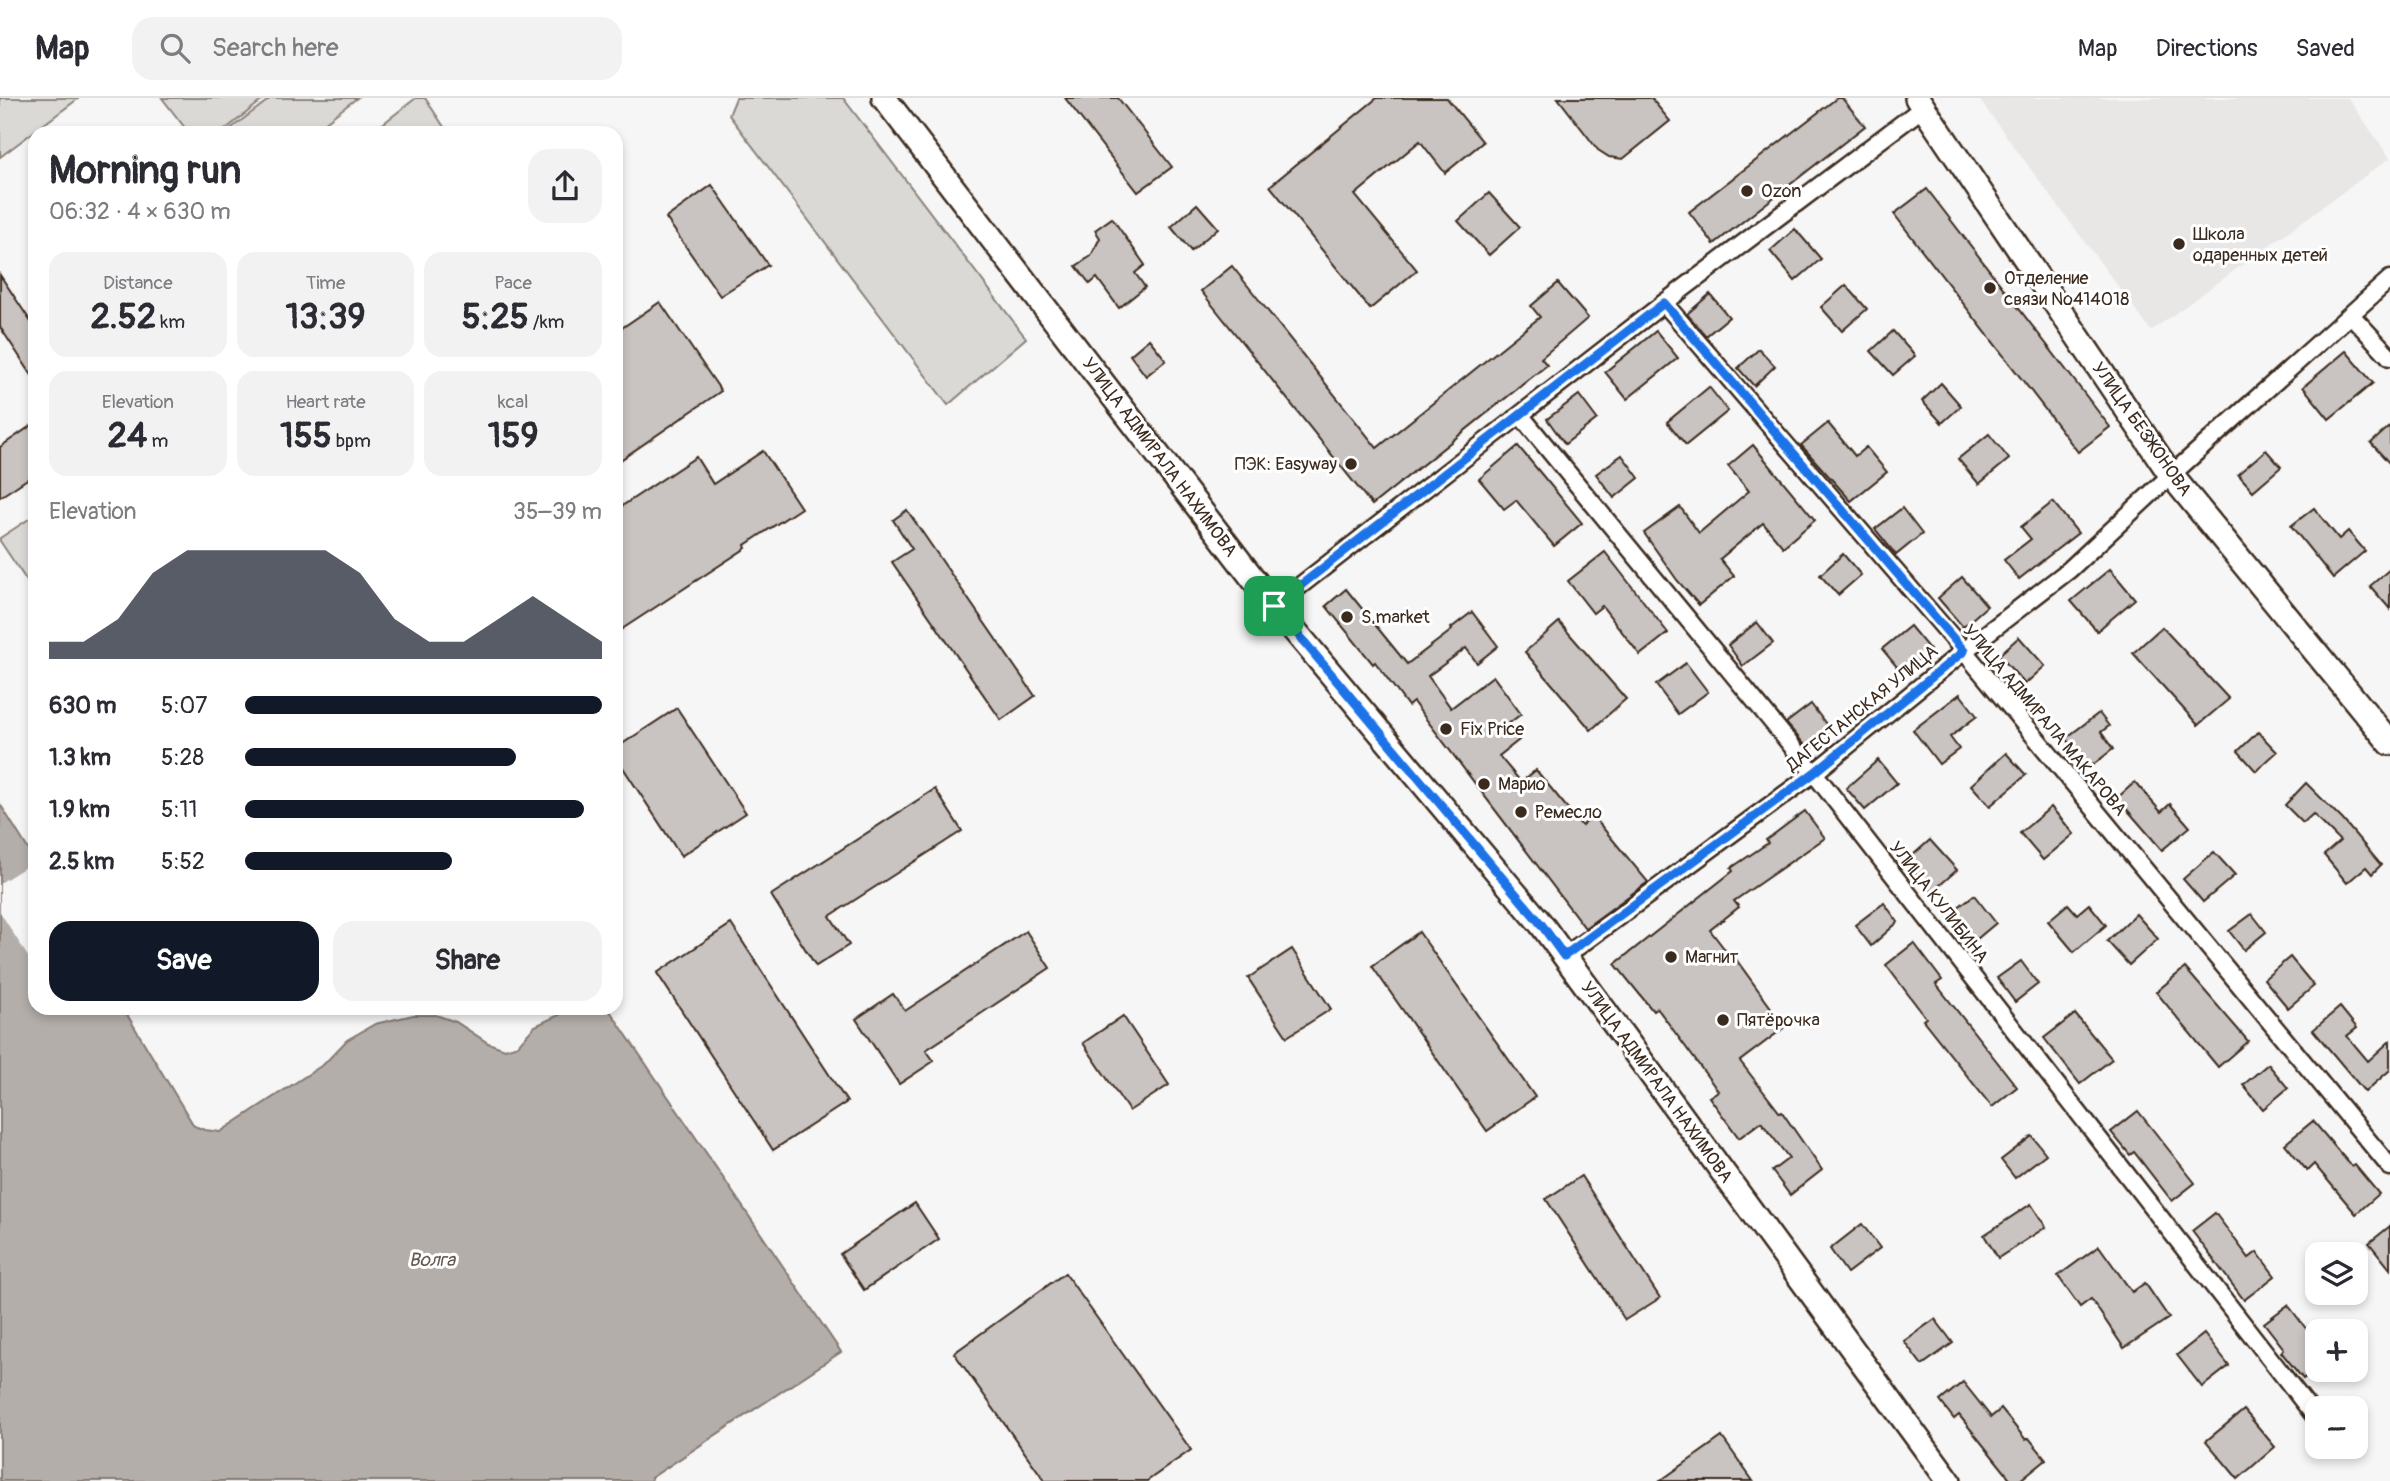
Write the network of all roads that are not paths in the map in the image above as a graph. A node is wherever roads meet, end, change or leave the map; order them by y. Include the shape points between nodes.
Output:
1 (884, 98) edge
2 (1920, 103) edge
3 (2390, 279) edge
4 (1664, 303) junction
5 (2351, 315) junction
6 (2390, 357) edge
7 (1521, 416) junction
8 (2171, 475) junction
9 (1274, 606) junction
10 (1964, 651) junction
11 (2390, 743) edge
12 (1814, 773) junction
13 (1564, 956) junction
14 (2390, 1167) edge
15 (2305, 1404) edge
16 (1949, 1481) edge

1 - 9 main road, УЛИЦА АДМИРАЛА НАХИМОВА
2 - 4 street
2 - 8 main road, УЛИЦА БЕЗЖОНОВА
3 - 5 street, ДАГЕСТАНСКАЯ УЛИЦА
4 - 7 street
4 - 10 street, УЛИЦА АДМИРАЛА МАКАРОВА
5 - 6 street
5 - 8 street, ДАГЕСТАНСКАЯ УЛИЦА
7 - 9 street
7 - 12 street, УЛИЦА КУЛИБИНА
8 - 10 street, ДАГЕСТАНСКАЯ УЛИЦА via 2069,570
8 - 11 main road, УЛИЦА БЕЗЖОНОВА
9 - 13 main road, УЛИЦА АДМИРАЛА НАХИМОВА
10 - 12 street, ДАГЕСТАНСКАЯ УЛИЦА
10 - 14 street, УЛИЦА АДМИРАЛА МАКАРОВА
12 - 13 street, ДАГЕСТАНСКАЯ УЛИЦА
12 - 15 street, УЛИЦА КУЛИБИНА
13 - 16 main road, УЛИЦА АДМИРАЛА НАХИМОВА

